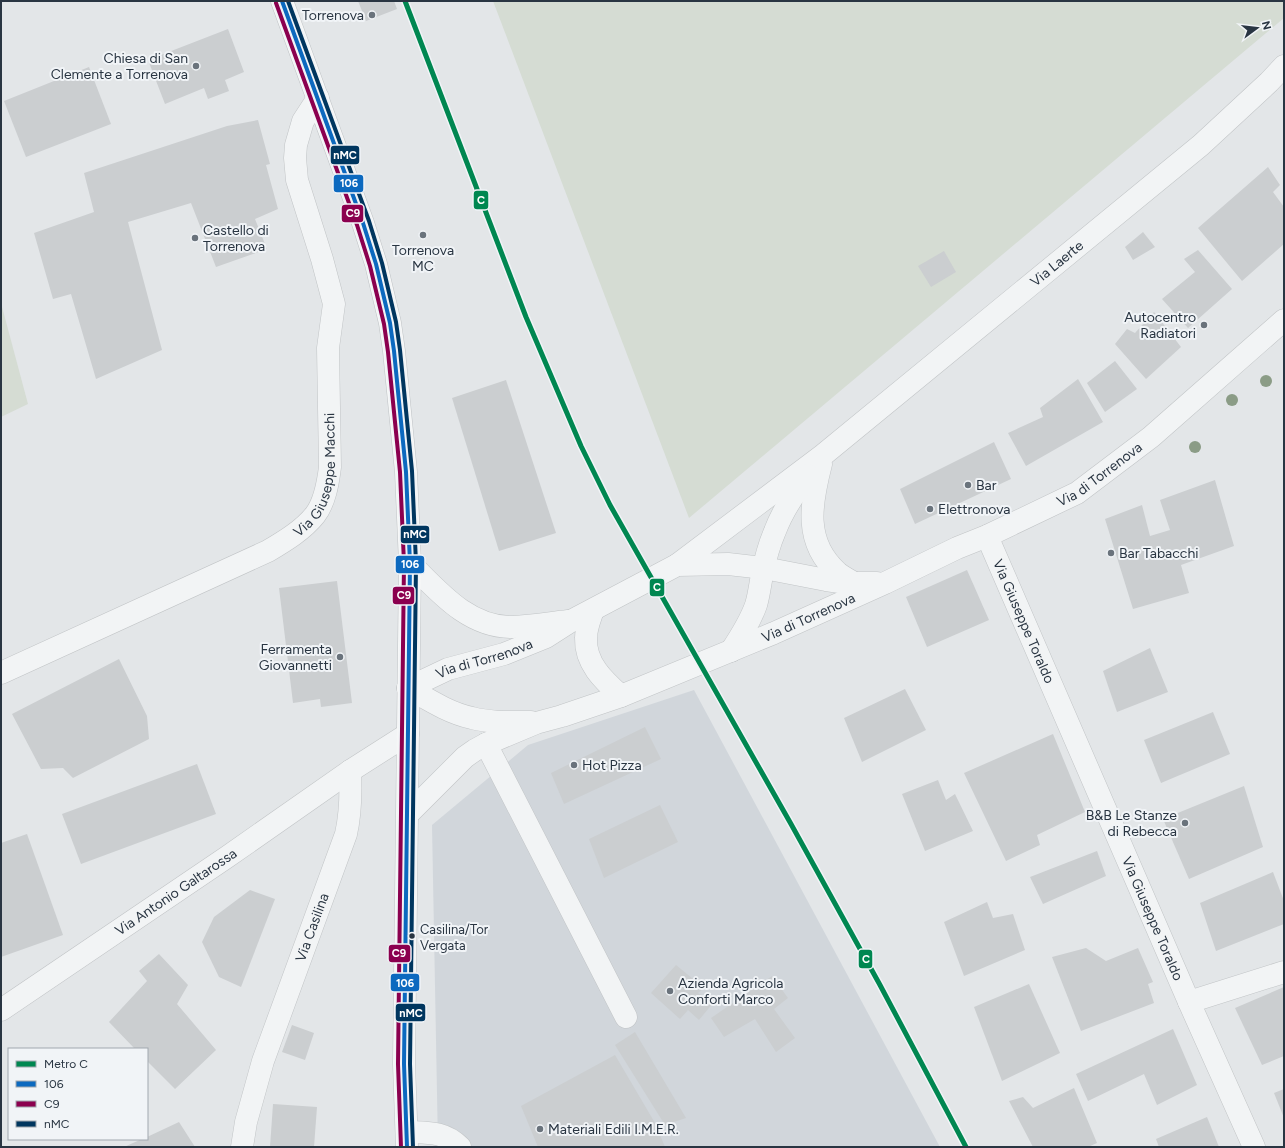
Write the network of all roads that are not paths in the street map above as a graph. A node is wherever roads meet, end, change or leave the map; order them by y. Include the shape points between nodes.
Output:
1 (282, 1) edge
2 (1284, 66) edge
3 (318, 98) junction
4 (1284, 320) edge
5 (824, 455) junction
6 (987, 536) junction
7 (410, 563) junction
8 (677, 565) junction
9 (764, 568) junction
10 (854, 583) junction
11 (885, 583) junction
12 (593, 610) junction
13 (571, 621) junction
14 (731, 651) junction
15 (1, 674) edge
16 (408, 688) junction
17 (621, 696) junction
18 (536, 722) junction
19 (408, 734) junction
20 (486, 744) junction
21 (350, 771) junction
22 (408, 814) junction
23 (1284, 972) edge
24 (1189, 1002) junction
25 (1, 1010) edge
26 (626, 1017) dead end
27 (407, 1139) edge
28 (242, 1147) edge
29 (460, 1147) edge
30 (1254, 1147) edge

1 - 3 main road
2 - 5 street, Via Laerte via 1201,145
3 - 7 main road via 376,264 390,322 404,448
3 - 15 street, Via Giuseppe Macchi via 303,121 295,158 297,180 334,304 328,348 330,467 319,508 294,534 268,551
4 - 6 street, Via di Torrenova via 1151,437 1077,493
5 - 8 street
5 - 9 street via 787,504 775,531
5 - 10 street via 812,505 812,523 822,553 839,574
6 - 11 street, Via di Torrenova
6 - 24 street, Via Giuseppe Toraldo
7 - 13 street, Via di Torrenova via 447,600 480,621 513,627
7 - 16 main road
8 - 9 street, Via di Torrenova via 728,564
8 - 12 street, Via di Torrenova
9 - 10 street, Via di Torrenova
9 - 14 street, Via di Torrenova via 752,617
10 - 11 street, Via di Torrenova
11 - 14 street, Via di Torrenova
12 - 13 street, Via di Torrenova
12 - 17 street via 586,638 590,660 601,677
13 - 16 street, Via di Torrenova via 528,645 448,670
14 - 17 street, Via di Torrenova
16 - 18 street, Via di Torrenova via 438,705 473,718
16 - 19 main road
17 - 18 street, Via di Torrenova
18 - 20 street, Via di Torrenova
19 - 21 street
19 - 22 main road
20 - 22 street, Via di Torrenova via 461,761
20 - 26 street
21 - 25 street, Via Antonio Galtarossa
21 - 28 street, Via Casilina via 351,793 346,834 263,1061 246,1122
22 - 27 main road via 404,1064
23 - 24 street
24 - 30 street, Via Giuseppe Toraldo
27 - 29 street via 436,1133 444,1135

